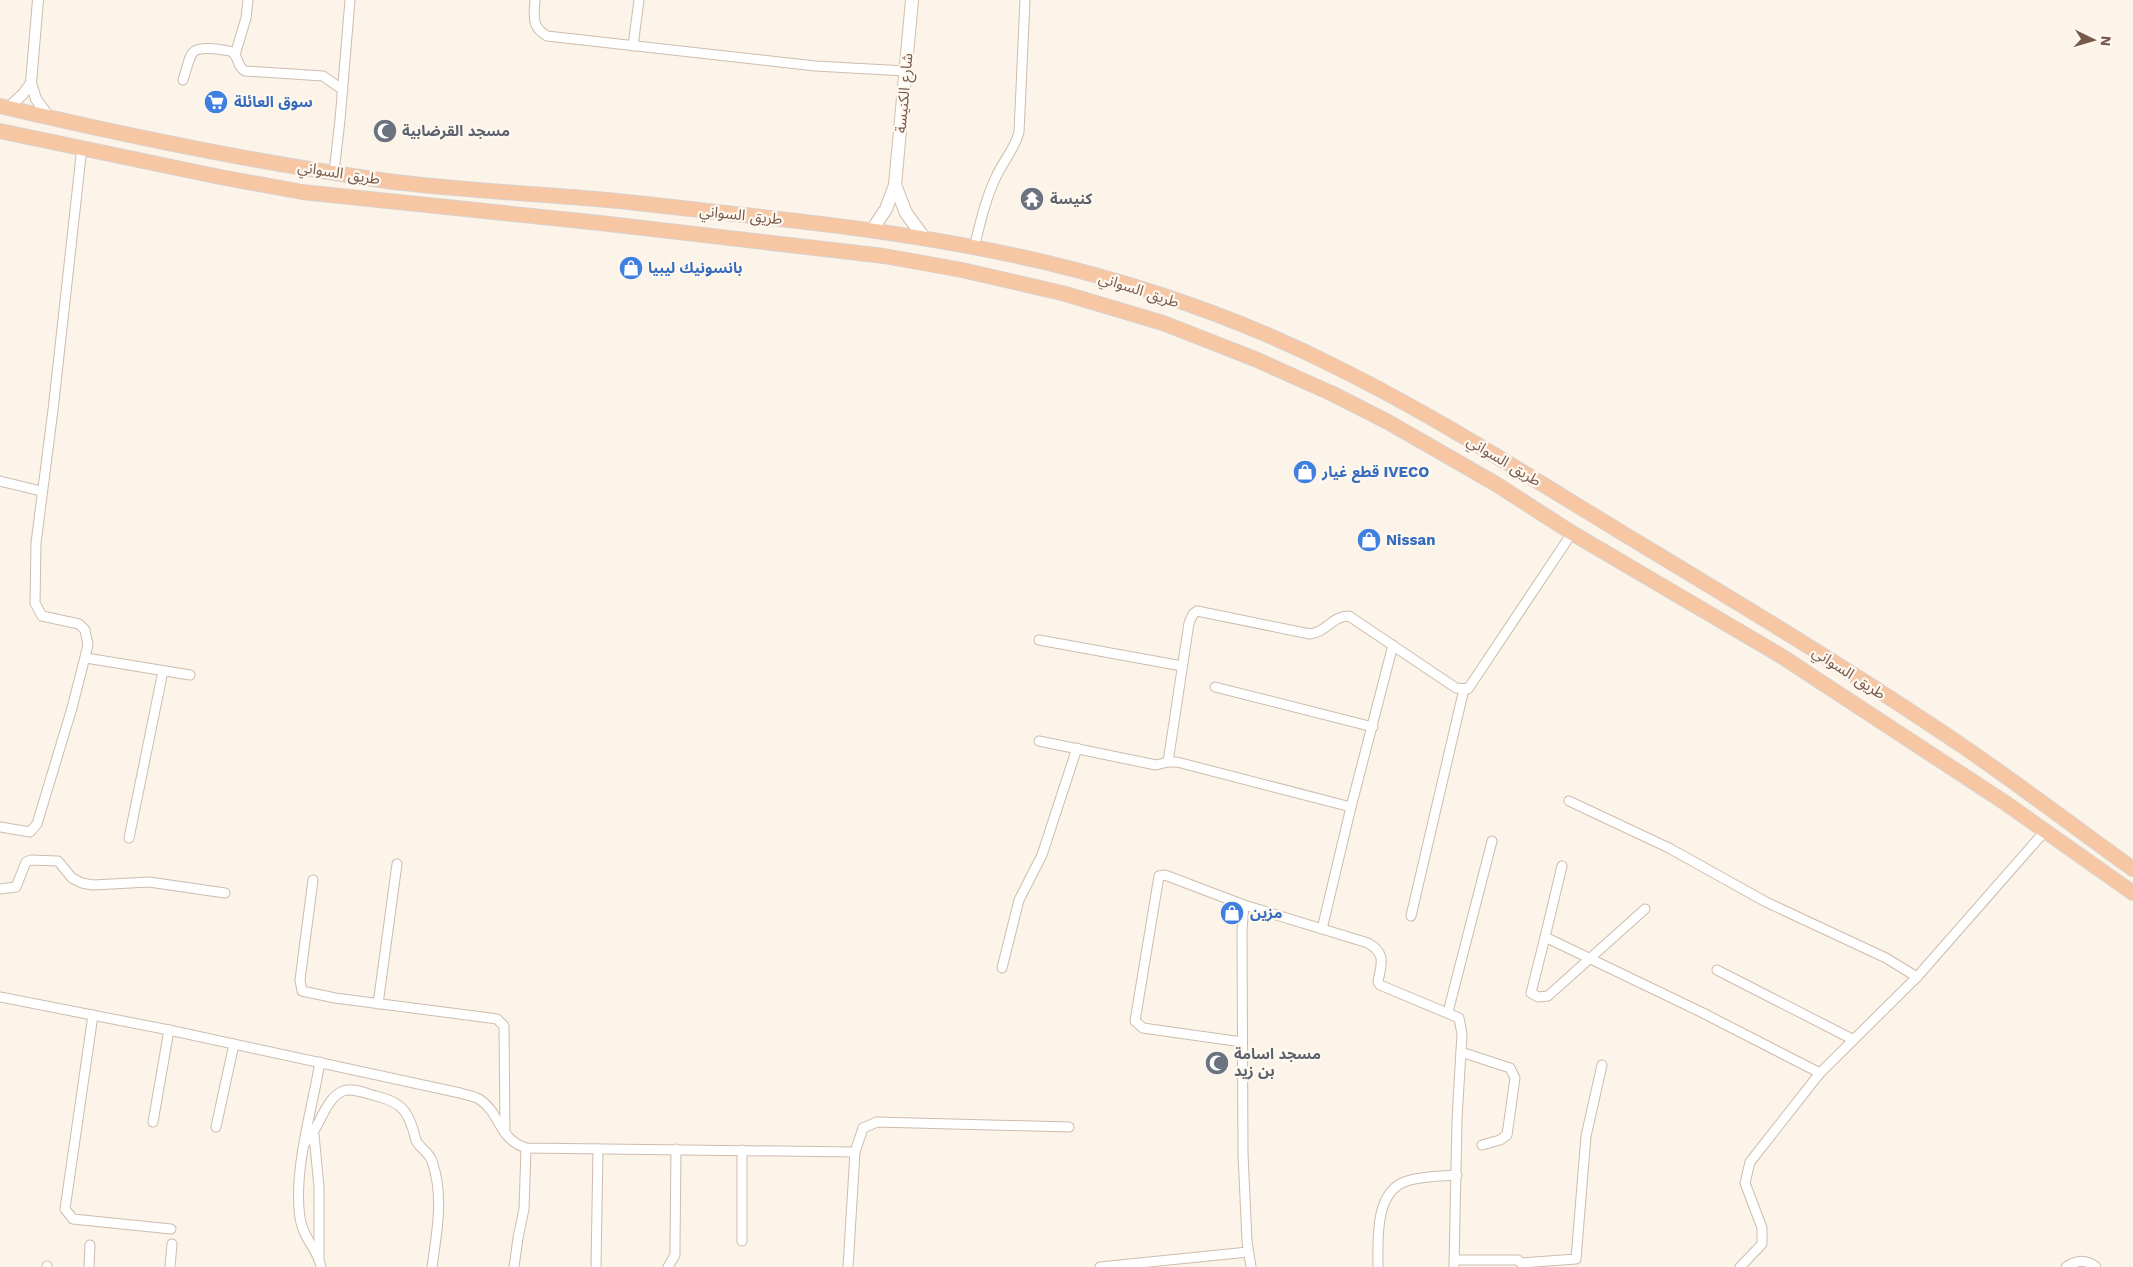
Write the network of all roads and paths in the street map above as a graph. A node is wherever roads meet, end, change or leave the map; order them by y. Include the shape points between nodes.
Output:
1 (38, 0) edge
2 (248, 0) edge
3 (350, 0) edge
4 (535, 0) edge
5 (639, 0) edge
6 (912, 0) edge
7 (1025, 0) edge
8 (633, 46) junction
9 (234, 55) junction
10 (906, 71) junction
11 (183, 80) dead end
12 (31, 83) junction
13 (343, 90) junction
14 (4, 106) edge
15 (49, 117) junction
16 (0, 132) edge
17 (82, 147) junction
18 (334, 172) junction
19 (895, 185) junction
20 (872, 230) junction
21 (925, 239) junction
22 (974, 248) junction
23 (0, 481) edge
24 (41, 491) junction
25 (1572, 533) junction
26 (1039, 640) dead end
27 (1393, 645) junction
28 (86, 658) junction
29 (1182, 666) junction
30 (163, 671) junction
31 (190, 675) dead end
32 (1215, 687) dead end
33 (1464, 689) junction
34 (1373, 727) junction
35 (1039, 741) dead end
36 (1077, 748) junction
37 (1168, 762) junction
38 (1569, 801) dead end
39 (1351, 807) junction
40 (0, 827) edge
41 (2045, 831) junction
42 (129, 838) dead end
43 (1492, 841) dead end
44 (397, 864) dead end
45 (1562, 866) dead end
46 (2133, 870) edge
47 (313, 880) dead end
48 (0, 889) edge
49 (225, 893) dead end
50 (2133, 893) edge
51 (1244, 905) junction
52 (1644, 909) dead end
53 (1411, 916) dead end
54 (1322, 929) junction
55 (1545, 937) junction
56 (1589, 958) junction
57 (1002, 968) dead end
58 (1717, 970) dead end
59 (1917, 977) junction
60 (0, 997) edge
61 (378, 1004) junction
62 (1448, 1012) junction
63 (93, 1015) junction
64 (169, 1030) junction
65 (1852, 1040) junction
66 (1242, 1042) junction
67 (234, 1044) junction
68 (1461, 1052) junction
69 (320, 1062) junction
70 (1602, 1065) dead end
71 (1820, 1073) junction
72 (152, 1122) dead end
73 (216, 1127) dead end
74 (1069, 1127) dead end
75 (505, 1133) junction
76 (314, 1135) junction
77 (305, 1143) junction
78 (1482, 1145) dead end
79 (526, 1148) junction
80 (598, 1149) junction
81 (676, 1149) junction
82 (742, 1150) junction
83 (855, 1152) junction
84 (1457, 1175) junction
85 (171, 1229) dead end
86 (742, 1241) dead end
87 (172, 1244) dead end
88 (90, 1246) dead end
89 (1248, 1252) junction
90 (319, 1257) junction
91 (1454, 1263) edge
92 (1521, 1265) edge
93 (89, 1267) edge
94 (170, 1267) edge
95 (321, 1267) edge
96 (432, 1267) edge
97 (514, 1267) edge
98 (596, 1267) edge
99 (668, 1267) edge
100 (848, 1267) edge
101 (1100, 1267) edge
102 (1251, 1267) edge
103 (1378, 1267) edge
104 (1740, 1267) edge
105 (2066, 1267) edge
106 (2096, 1267) edge

1 - 12 street
2 - 9 street via 246,18
3 - 13 street
4 - 8 street via 534,24 538,32 547,36
5 - 8 street
6 - 10 main road, شارع الكنيسة
7 - 22 street via 1019,132 986,201
8 - 10 street via 815,66
9 - 11 street via 230,51 200,47 195,50
9 - 13 street via 245,71 323,76
10 - 19 main road, شارع الكنيسة
12 - 14 street via 24,94
12 - 15 street via 36,99
13 - 18 street
14 - 15 highway, طريق السواني
15 - 18 highway, طريق السواني via 228,156
16 - 17 highway, طريق السواني
17 - 24 street
17 - 25 highway, طريق السواني via 302,192 600,222 884,256 962,270 1062,294 1163,323 1333,394 1496,484
18 - 20 highway, طريق السواني via 480,191 602,200
19 - 20 main road, شارع الكنيسة via 886,209
19 - 21 main road, شارع الكنيسة via 906,213
20 - 21 highway, طريق السواني
21 - 22 highway, طريق السواني
22 - 46 highway, طريق السواني via 1082,272 1180,302 1266,334 1373,385 1508,462 1790,635 1964,748
23 - 24 street
24 - 28 street via 35,603 42,616 73,622 85,630
25 - 33 street via 1471,686
25 - 41 highway, طريق السواني via 1778,654
26 - 29 street
27 - 29 street via 1349,616 1338,617 1322,631 1310,634 1197,611 1191,618
27 - 33 street via 1456,688
27 - 34 street
28 - 30 street
28 - 40 street via 37,824 30,832
29 - 37 street
30 - 31 street
30 - 42 street
32 - 34 street
33 - 53 street
34 - 39 street
35 - 36 street
36 - 37 street via 1156,765
36 - 57 street via 1042,855 1019,900
37 - 39 street
38 - 59 street via 1669,848 1766,902 1886,958
39 - 54 street
41 - 50 highway, طريق السواني
41 - 59 street
43 - 62 street
44 - 61 street
45 - 55 street
47 - 61 street via 300,980 302,991
48 - 49 street via 16,887 26,862 31,860 58,861 77,881 93,885 149,882
51 - 54 street
51 - 66 street
51 - 66 street via 1165,875 1159,876 1135,1022 1143,1028
52 - 56 street
54 - 62 street via 1376,947 1382,958 1378,982 1382,987
55 - 56 street
55 - 56 street via 1531,993 1538,997 1548,996
56 - 71 street
58 - 65 street
59 - 65 street
60 - 63 street
61 - 75 street via 490,1018 502,1023
62 - 68 street via 1459,1018 1461,1024
63 - 64 street
63 - 85 street via 65,1209 73,1219
64 - 67 street
64 - 72 street
65 - 71 street
66 - 89 street
67 - 69 street
67 - 73 street
68 - 78 street via 1510,1068 1516,1078 1507,1135
68 - 84 street
69 - 75 street via 478,1099 490,1109
69 - 77 street
70 - 92 street via 1586,1136 1576,1259
71 - 104 street via 1750,1162 1745,1183 1762,1228 1762,1244
74 - 83 street via 877,1122 863,1128
75 - 79 street via 511,1141
76 - 77 street
76 - 90 street via 319,1187
76 - 96 street via 329,1102 342,1092 350,1090 392,1100 405,1109 416,1142 429,1153 438,1183 440,1209
77 - 90 street via 299,1179 300,1219 306,1240
79 - 80 street
79 - 97 street via 524,1209
80 - 81 street
80 - 98 street
81 - 82 street
81 - 99 street via 676,1245
82 - 83 street
82 - 86 street
83 - 100 street
84 - 91 street
84 - 103 street via 1418,1178 1404,1182 1391,1193 1379,1222
87 - 94 street
88 - 93 street
89 - 101 street
89 - 102 street
90 - 95 street
91 - 92 street via 1518,1260
105 - 106 street via 2082,1260

